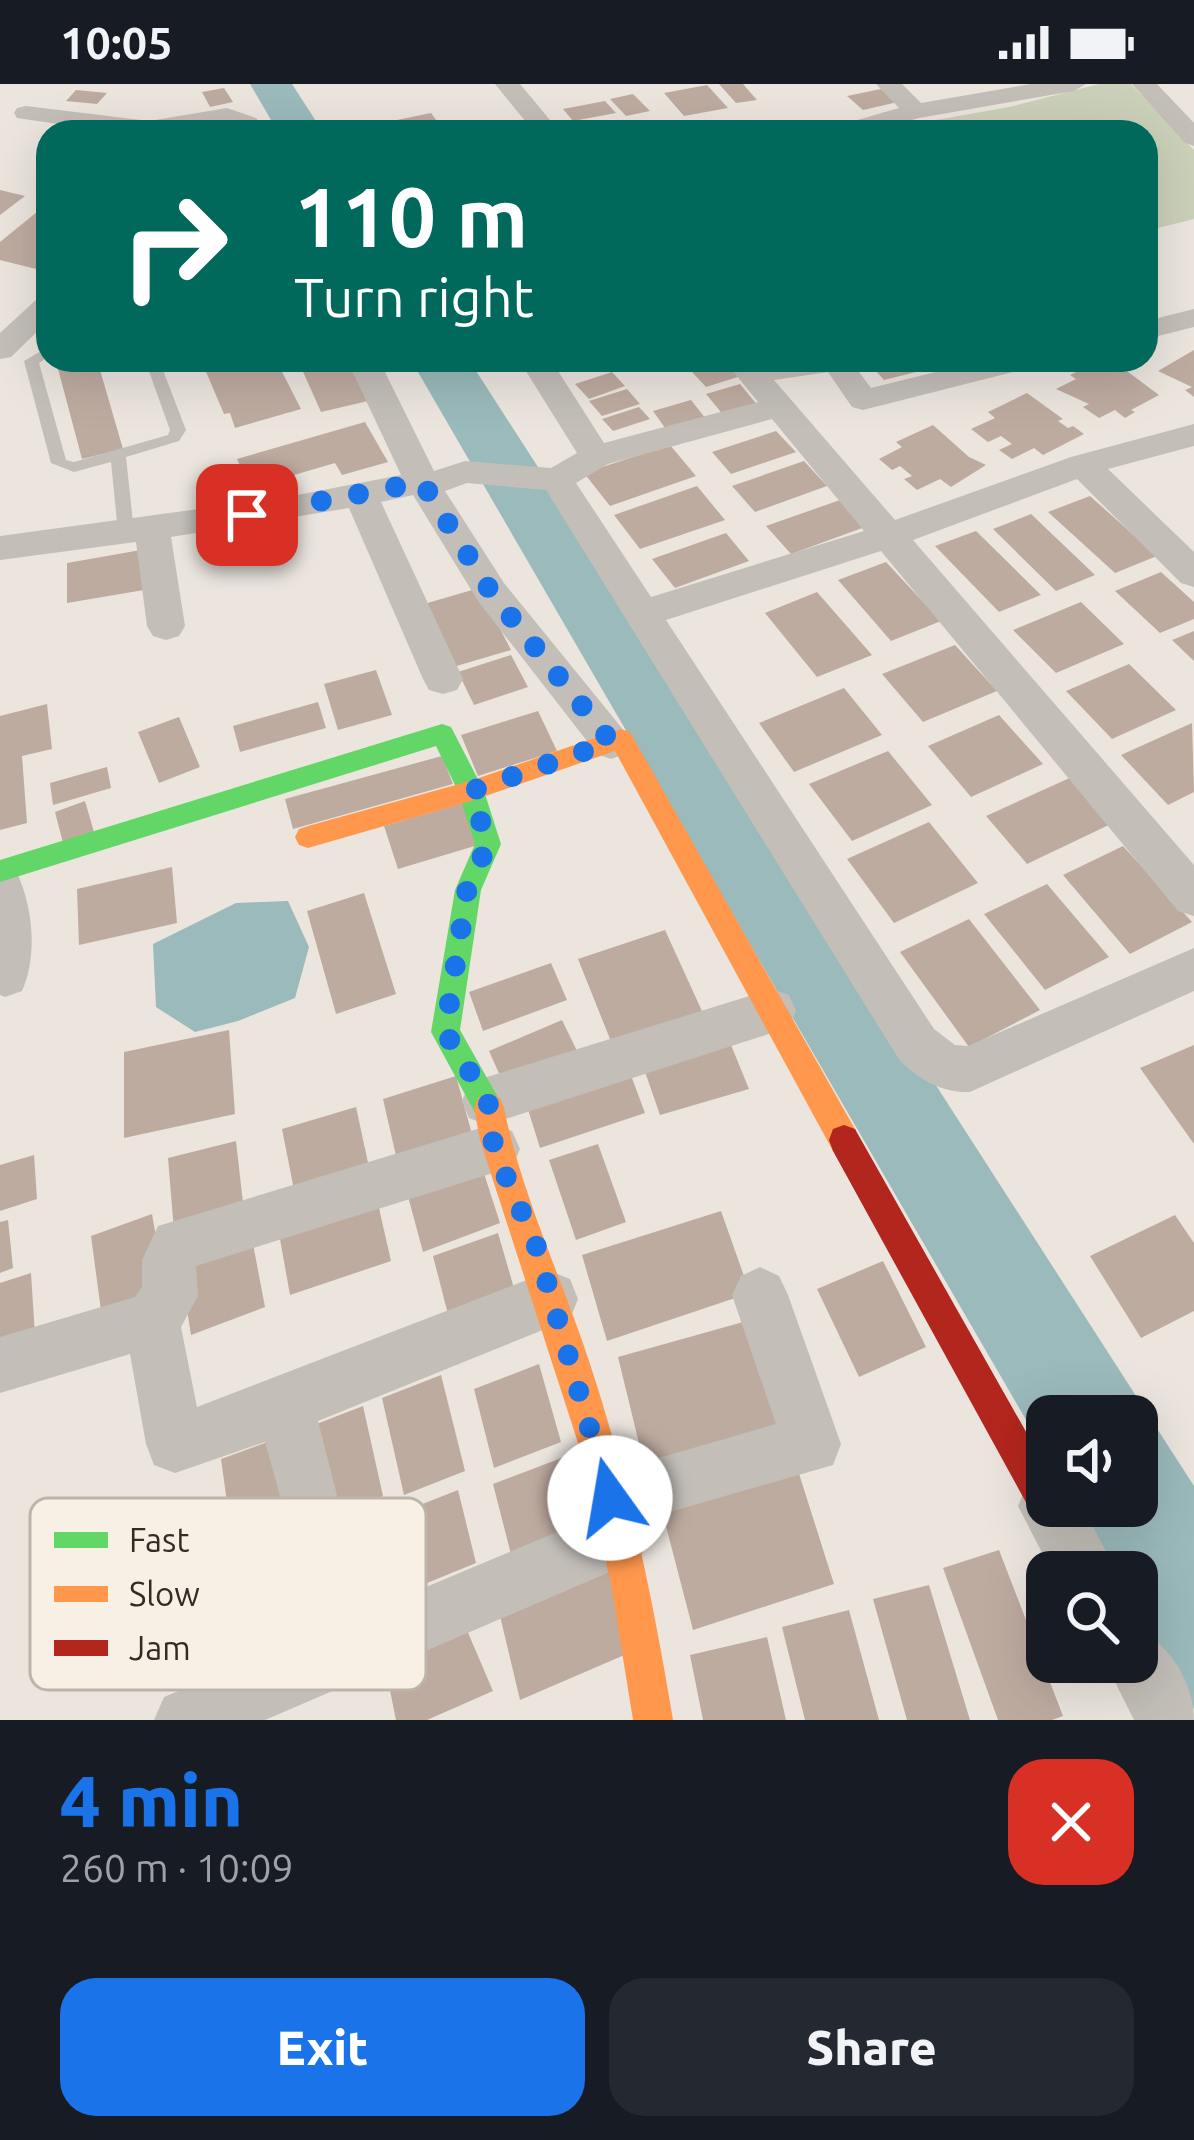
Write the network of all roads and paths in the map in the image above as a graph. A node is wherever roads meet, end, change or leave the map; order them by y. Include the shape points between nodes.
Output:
1 (58, 84) edge
2 (507, 84) edge
3 (888, 84) edge
4 (1074, 84) edge
5 (1144, 84) edge
6 (916, 111) junction
7 (26, 113) junction
8 (80, 120) edge
9 (199, 120) edge
10 (240, 120) edge
11 (537, 120) edge
12 (884, 120) edge
13 (0, 133) edge
14 (1194, 138) edge
15 (36, 316) edge
16 (1194, 318) edge
17 (1158, 327) edge
18 (0, 350) edge
19 (36, 358) edge
20 (156, 372) edge
21 (369, 372) edge
22 (543, 372) edge
23 (750, 372) edge
24 (843, 372) edge
25 (974, 372) edge
26 (779, 407) junction
27 (1194, 435) edge
28 (118, 456) junction
29 (596, 456) junction
30 (1084, 466) junction
31 (553, 478) junction
32 (424, 483) junction
33 (359, 491) junction
34 (139, 531) junction
35 (888, 536) junction
36 (0, 548) edge
37 (471, 558) junction
38 (1194, 574) edge
39 (396, 575) junction
40 (641, 614) junction
41 (166, 626) dead end
42 (443, 679) dead end
43 (611, 742) junction
44 (471, 791) junction
45 (308, 837) dead end
46 (0, 871) edge
47 (0, 885) edge
48 (1194, 897) edge
49 (1194, 969) edge
50 (5, 976) dead end
51 (772, 1011) junction
52 (491, 1125) junction
53 (760, 1294) dead end
54 (550, 1299) junction
55 (152, 1320) junction
56 (0, 1366) edge
57 (285, 1406) junction
58 (1026, 1466) edge
59 (308, 1498) edge
60 (614, 1518) junction
61 (426, 1607) edge
62 (1149, 1683) edge
63 (250, 1690) edge
64 (187, 1720) edge
65 (653, 1720) edge
66 (1170, 1720) edge

1 - 7 street
2 - 11 street
3 - 6 street
4 - 6 street
5 - 14 street
6 - 12 street
7 - 8 street
7 - 13 street
9 - 10 street
15 - 18 street
16 - 17 street
19 - 28 lane via 59,463
20 - 28 lane via 178,430 166,442
21 - 32 street
22 - 29 street
23 - 26 street
24 - 25 street via 863,400
26 - 29 street
26 - 35 street
27 - 30 street
28 - 34 lane
29 - 31 street
30 - 35 street
30 - 38 street
31 - 32 street via 465,472
31 - 40 street
32 - 33 street
32 - 37 street
33 - 34 street
33 - 39 street
34 - 36 street
34 - 41 street
35 - 40 street
35 - 48 street
37 - 39 street
37 - 43 street
39 - 42 street
40 - 49 street via 917,1045 938,1064 970,1069
43 - 44 street
43 - 51 street via 621,739
44 - 45 street
44 - 46 street via 442,734
44 - 52 street via 488,844 467,890 445,1032
47 - 50 street via 8,914
51 - 52 street
51 - 58 street
52 - 54 street
52 - 55 street via 177,1244 170,1296
53 - 60 street via 812,1444
54 - 57 street
54 - 60 street
55 - 56 street
55 - 57 street via 175,1444
57 - 59 street
60 - 61 street
60 - 65 street
62 - 66 street
63 - 64 street

